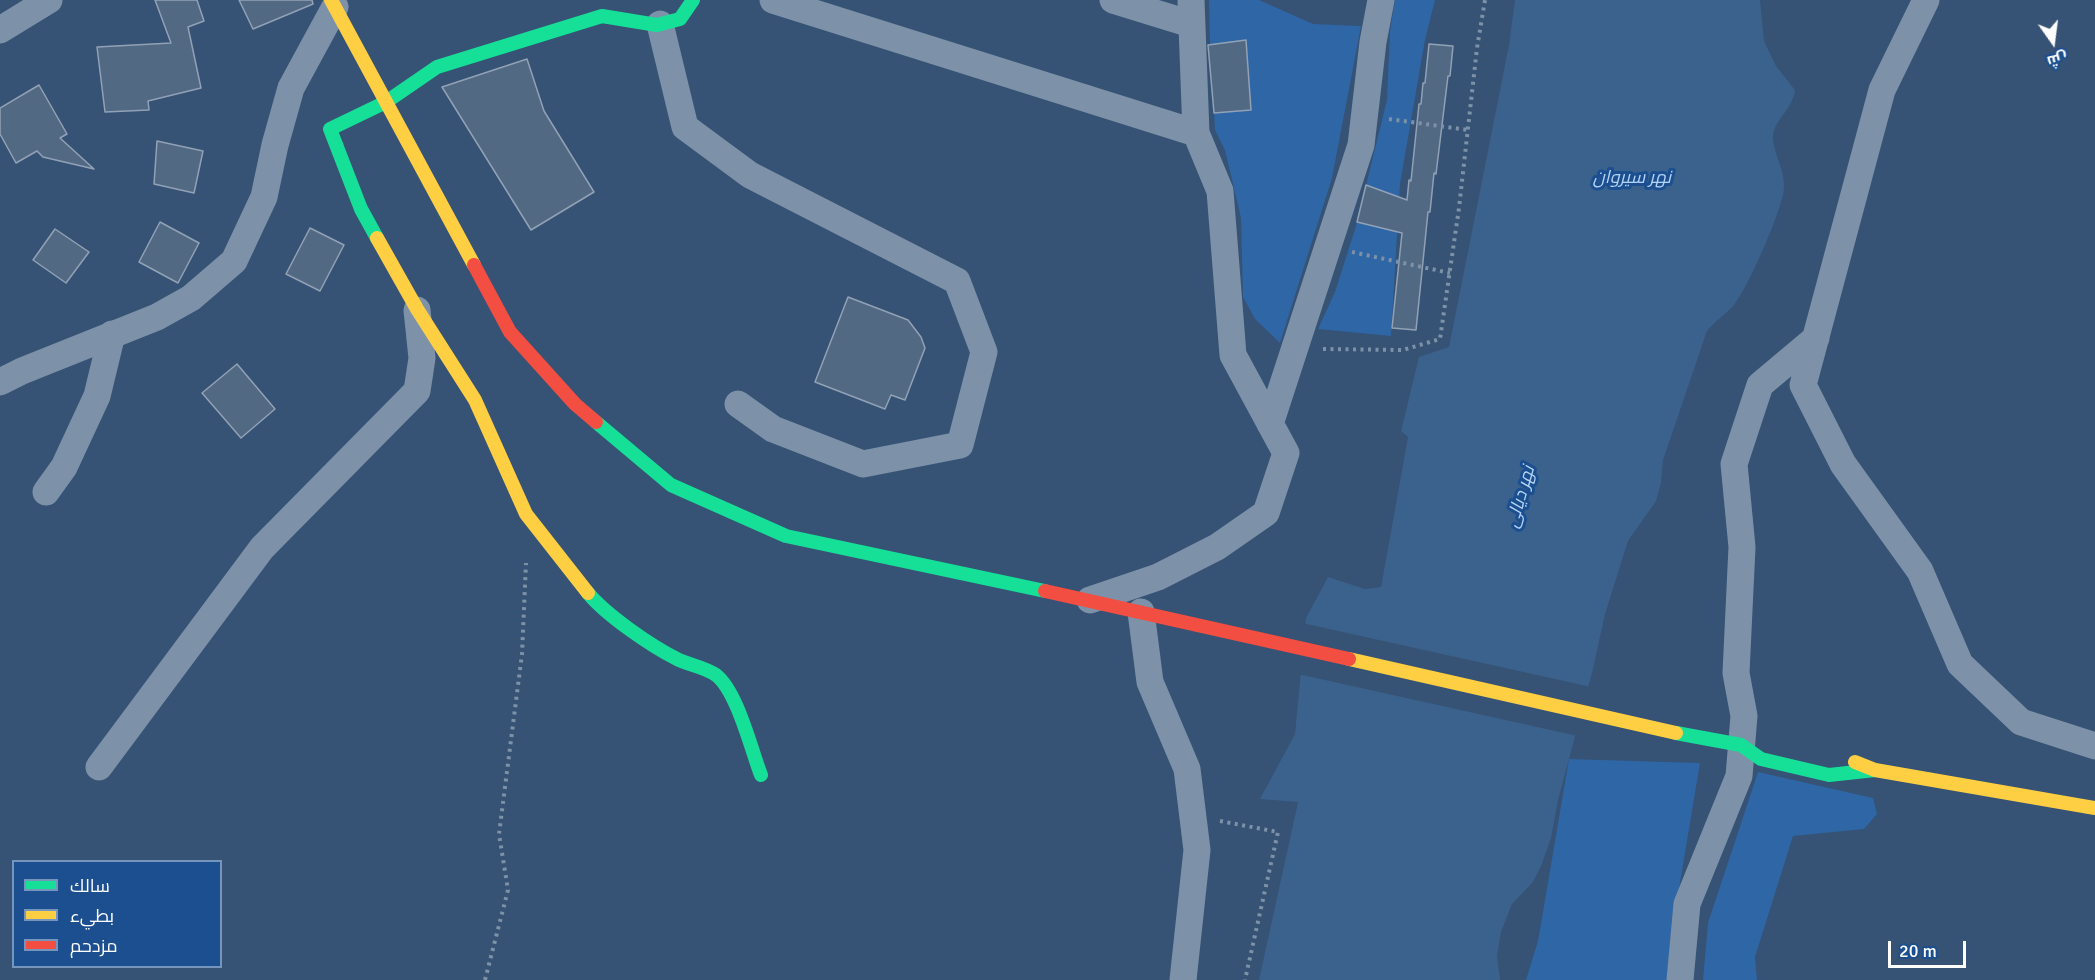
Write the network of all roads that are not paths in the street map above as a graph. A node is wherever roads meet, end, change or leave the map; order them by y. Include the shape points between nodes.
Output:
1 (48, 0) edge
2 (693, 0) edge
3 (773, 0) edge
4 (1113, 0) edge
5 (1381, 0) edge
6 (1926, 0) edge
7 (333, 3) edge
8 (1191, 12) edge
9 (660, 24) junction
10 (0, 30) edge
11 (386, 102) junction
12 (1196, 133) junction
13 (417, 309) junction
14 (112, 334) junction
15 (1816, 338) junction
16 (0, 382) edge
17 (738, 404) dead end
18 (1270, 424) junction
19 (46, 492) dead end
20 (1090, 600) junction
21 (1141, 612) junction
22 (1751, 743) junction
23 (2095, 746) edge
24 (1843, 758) dead end
25 (99, 766) dead end
26 (1875, 770) junction
27 (761, 775) dead end
28 (2095, 808) edge
29 (1183, 980) edge
30 (1680, 980) edge

1 - 10 street
2 - 9 main road via 680,19
3 - 12 street
4 - 8 street
5 - 18 street via 1360,145
6 - 15 street via 1882,90
7 - 11 main road
7 - 14 street via 291,88 264,197 234,261 191,298 157,317
8 - 12 street
9 - 11 main road via 602,16 437,67
9 - 17 street via 685,127 750,175 957,281 984,352 960,445 863,464 773,429
11 - 13 main road via 330,129 361,209
11 - 20 main road via 510,332 575,404 671,485 786,536
12 - 18 street via 1220,191 1233,355
13 - 25 street via 422,358 417,391 262,548
13 - 27 main road via 475,400 526,514 594,600 668,653 715,674 730,691
14 - 16 street
14 - 19 street via 97,396 64,467
15 - 22 street via 1760,385 1734,464 1742,547 1736,673
15 - 23 street via 1803,385 1843,464 1920,571 1960,664 2021,722
18 - 20 street via 1286,453 1266,513 1217,547 1158,577
20 - 21 main road
21 - 22 main road via 1705,739
21 - 29 street via 1150,682 1187,769 1197,849
22 - 26 main road via 1761,759 1828,775
22 - 30 street via 1687,904
24 - 26 main road
26 - 28 main road

